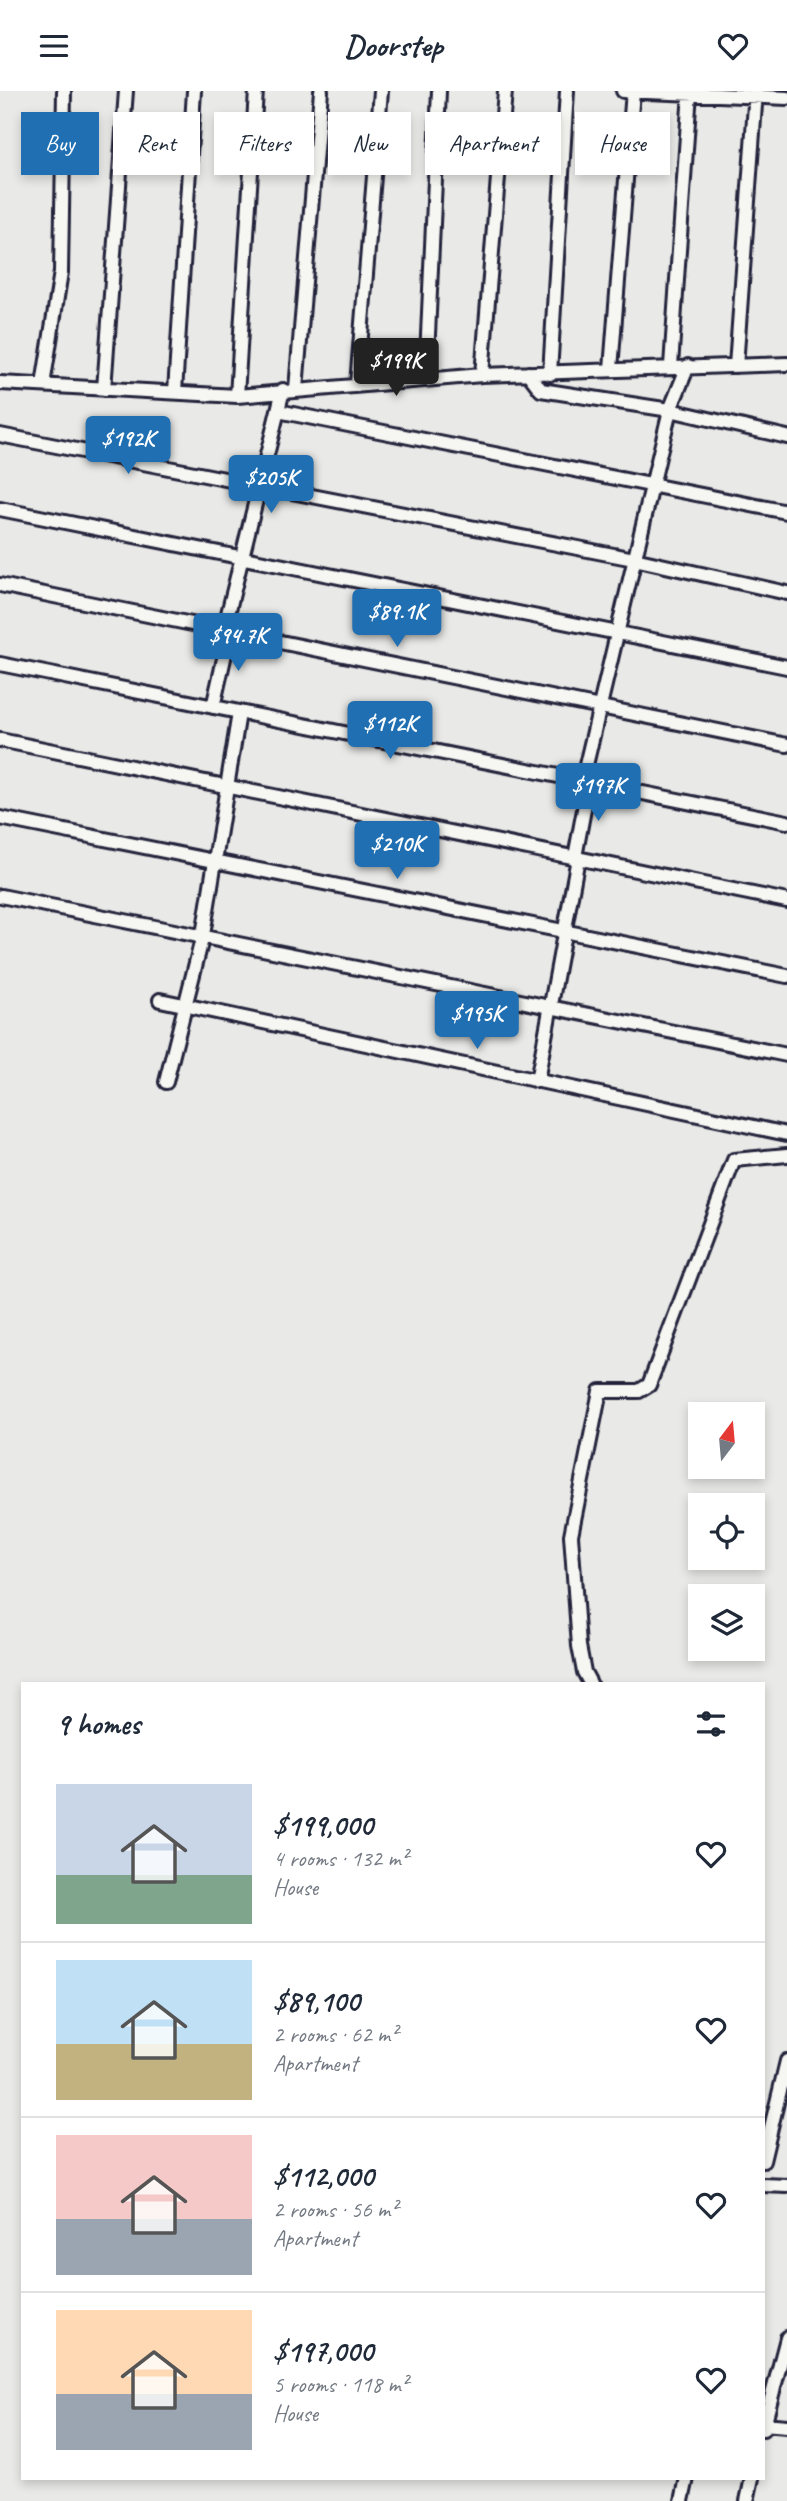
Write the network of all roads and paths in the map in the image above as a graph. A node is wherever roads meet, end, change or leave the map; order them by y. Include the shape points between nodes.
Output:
1 (64, 91) edge
2 (126, 91) edge
3 (194, 91) edge
4 (256, 91) edge
5 (321, 91) edge
6 (381, 91) edge
7 (439, 91) edge
8 (505, 91) edge
9 (567, 91) edge
10 (623, 91) edge
11 (633, 91) edge
12 (690, 92) edge
13 (755, 94) edge
14 (787, 99) edge
15 (786, 365) edge
16 (671, 366) junction
17 (688, 366) junction
18 (736, 366) junction
19 (611, 369) junction
20 (528, 373) junction
21 (550, 374) junction
22 (482, 375) junction
23 (426, 379) junction
24 (0, 383) edge
25 (357, 384) junction
26 (43, 385) junction
27 (104, 389) junction
28 (289, 390) junction
29 (175, 393) junction
30 (237, 396) junction
31 (670, 410) junction
32 (278, 411) junction
33 (0, 435) edge
34 (787, 437) edge
35 (261, 484) junction
36 (652, 485) junction
37 (0, 509) edge
38 (787, 512) edge
39 (243, 559) junction
40 (634, 559) junction
41 (0, 585) edge
42 (787, 593) edge
43 (227, 631) junction
44 (616, 634) junction
45 (0, 664) edge
46 (787, 667) edge
47 (213, 708) junction
48 (598, 708) junction
49 (239, 713) junction
50 (0, 740) edge
51 (787, 745) edge
52 (586, 783) junction
53 (226, 784) junction
54 (0, 818) edge
55 (787, 822) edge
56 (576, 858) junction
57 (214, 862) junction
58 (1, 897) edge
59 (787, 901) edge
60 (565, 932) junction
61 (203, 935) junction
62 (787, 976) edge
63 (160, 1000) dead end
64 (187, 1006) junction
65 (549, 1007) junction
66 (787, 1055) edge
67 (166, 1081) dead end
68 (537, 1081) junction
69 (787, 1134) edge
70 (787, 1155) edge
71 (589, 1682) edge
72 (787, 2061) edge
73 (784, 2087) edge
74 (765, 2154) edge
75 (765, 2185) edge
76 (787, 2186) edge
77 (787, 2338) edge
78 (765, 2418) edge
79 (765, 2425) edge
80 (787, 2425) edge
81 (686, 2480) edge
82 (752, 2480) edge
83 (681, 2501) edge
84 (747, 2501) edge

1 - 26 street via 61,272
2 - 27 street
3 - 29 street
4 - 30 street
5 - 28 street
6 - 25 street
7 - 23 street
8 - 22 street
9 - 21 street
10 - 11 street
11 - 12 street
11 - 19 street
12 - 13 street
12 - 16 street
13 - 14 street
13 - 18 street
15 - 18 street
16 - 17 street
16 - 19 street
17 - 18 street
17 - 31 street
19 - 21 street
20 - 21 street
20 - 22 street
20 - 31 street via 541,390
22 - 23 street
23 - 25 street
24 - 26 street
25 - 28 street
26 - 27 street
27 - 29 street
28 - 30 street
28 - 32 street
29 - 30 street
31 - 34 street
31 - 36 street
32 - 35 street
32 - 36 street
33 - 35 street
35 - 39 street
35 - 40 street
36 - 38 street
36 - 40 street
37 - 39 street
39 - 43 street
39 - 44 street
40 - 42 street
40 - 44 street
41 - 43 street
43 - 47 street
43 - 48 street
44 - 46 street
44 - 48 street
45 - 47 street
47 - 49 street
48 - 51 street
48 - 52 street
49 - 52 street
49 - 53 street
50 - 53 street
52 - 55 street
52 - 56 street
53 - 56 street
53 - 57 street
54 - 57 street
56 - 59 street
56 - 60 street
57 - 60 street
57 - 61 street
58 - 61 street
60 - 62 street
60 - 65 street
61 - 64 street
61 - 65 street
63 - 64 street
64 - 67 street
64 - 68 street
65 - 66 street
65 - 68 street
68 - 69 street
70 - 71 street via 734,1160 649,1385 639,1391 600,1391 570,1535 579,1646
72 - 73 street
73 - 74 street
75 - 76 street
77 - 78 street
79 - 80 street
81 - 83 street
82 - 84 street

